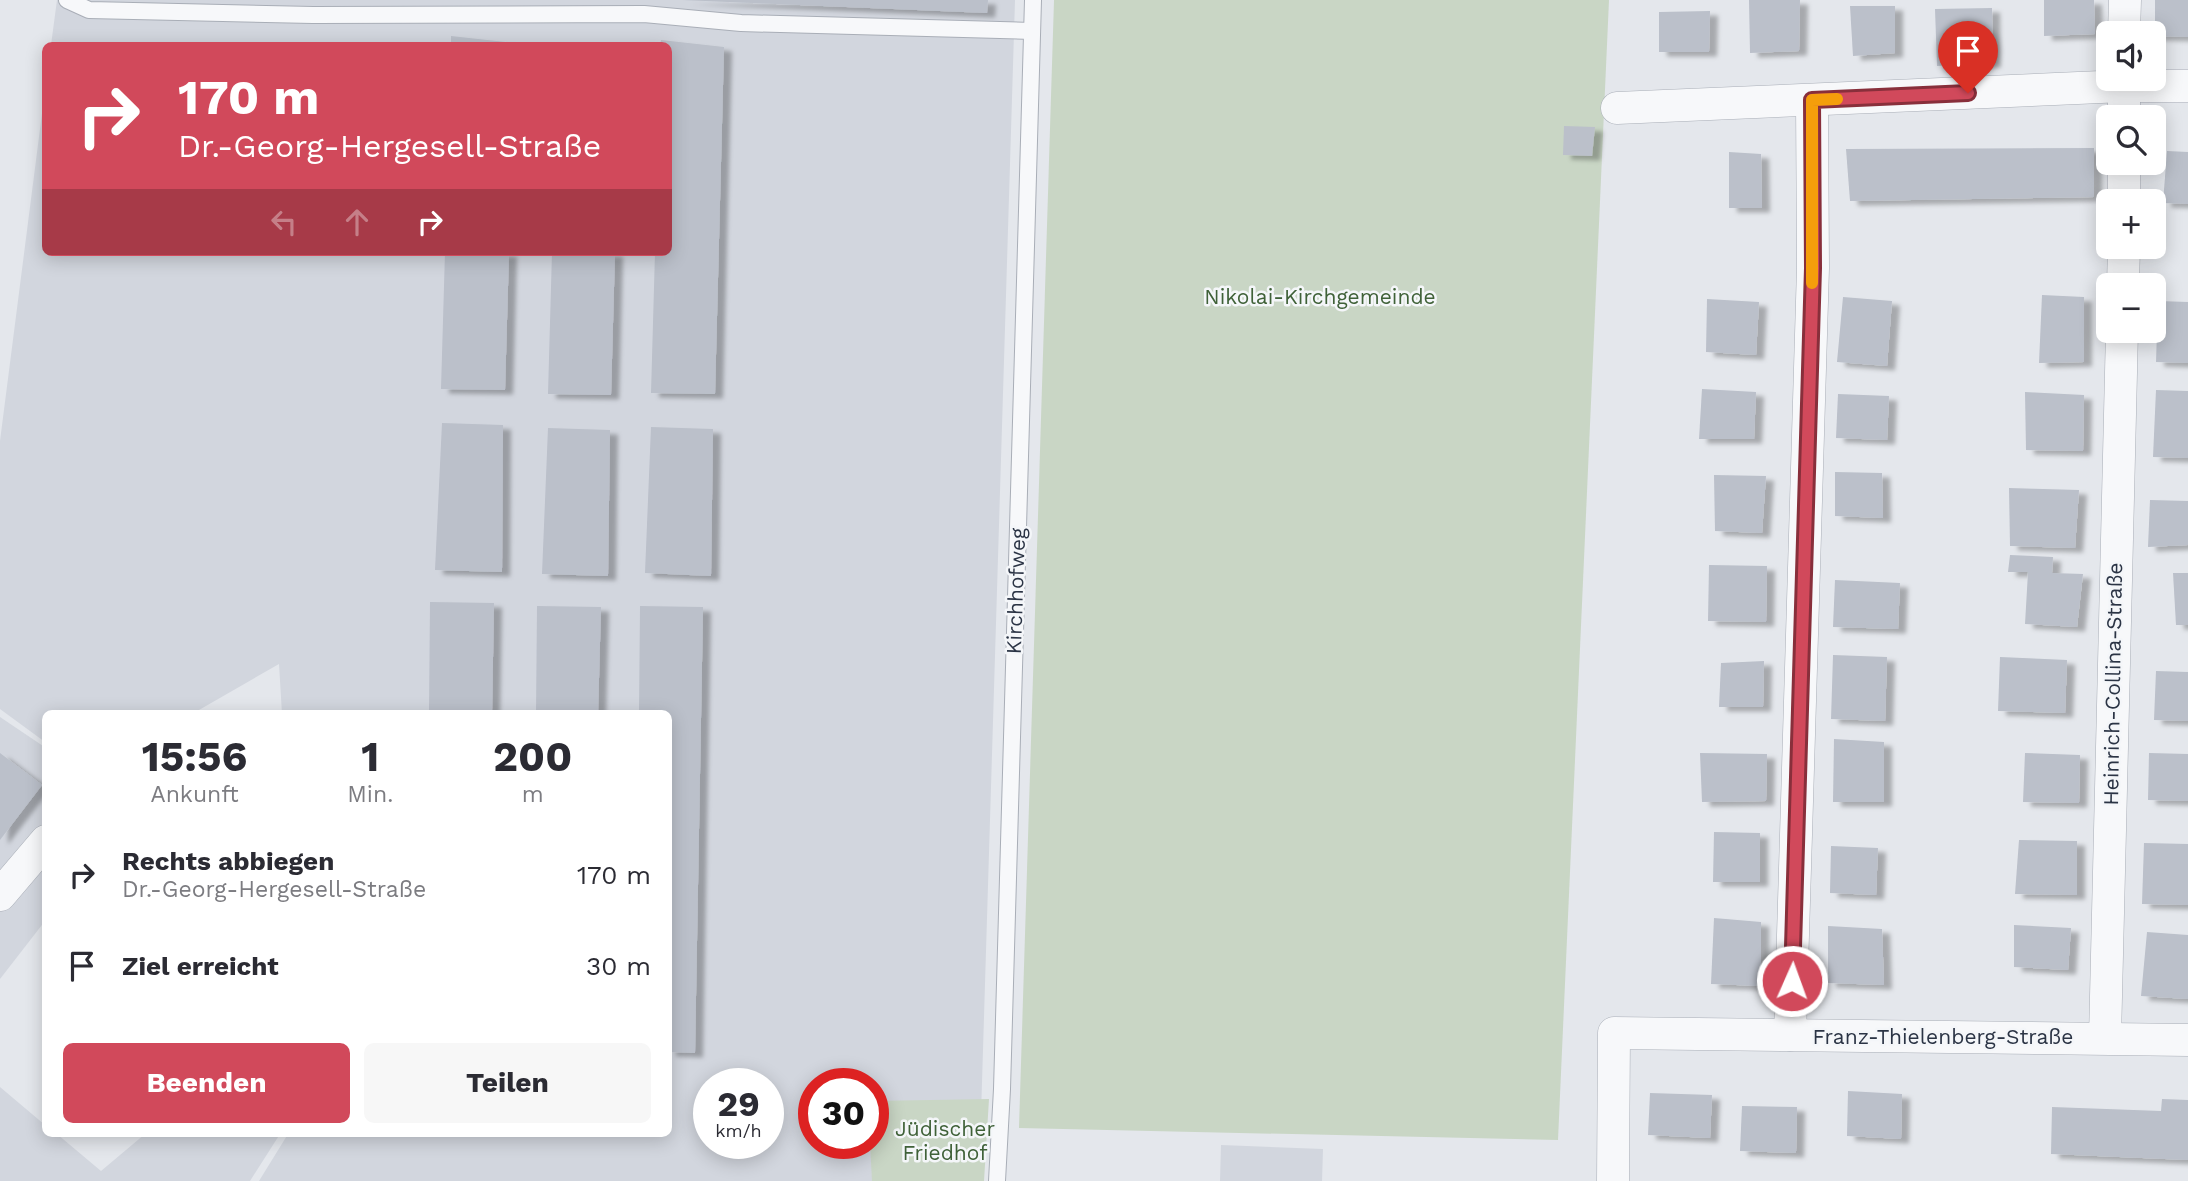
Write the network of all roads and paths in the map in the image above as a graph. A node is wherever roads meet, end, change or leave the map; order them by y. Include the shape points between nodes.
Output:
1 (67, 0) edge
2 (1033, 0) edge
3 (2125, 0) edge
4 (2124, 21) edge
5 (1032, 31) junction
6 (2096, 84) edge
7 (2166, 85) edge
8 (2188, 86) edge
9 (1812, 100) junction
10 (1617, 108) dead end
11 (2122, 343) edge
12 (42, 846) edge
13 (0, 895) edge
14 (1790, 1035) junction
15 (2105, 1038) junction
16 (2188, 1041) edge
17 (997, 1181) edge
18 (1613, 1181) edge

1 - 5 lane via 89,10 643,14 741,23
2 - 5 lane, Kirchhofweg
3 - 4 street
5 - 17 lane, Kirchhofweg
6 - 9 street
7 - 8 street
9 - 10 street
9 - 14 street via 1813,268
11 - 15 street, Heinrich-Collina-Straße
12 - 13 street
14 - 15 street, Franz-Thielenberg-Straße
14 - 18 street, Franz-Thielenberg-Straße via 1614,1033
15 - 16 street, Franz-Thielenberg-Straße

